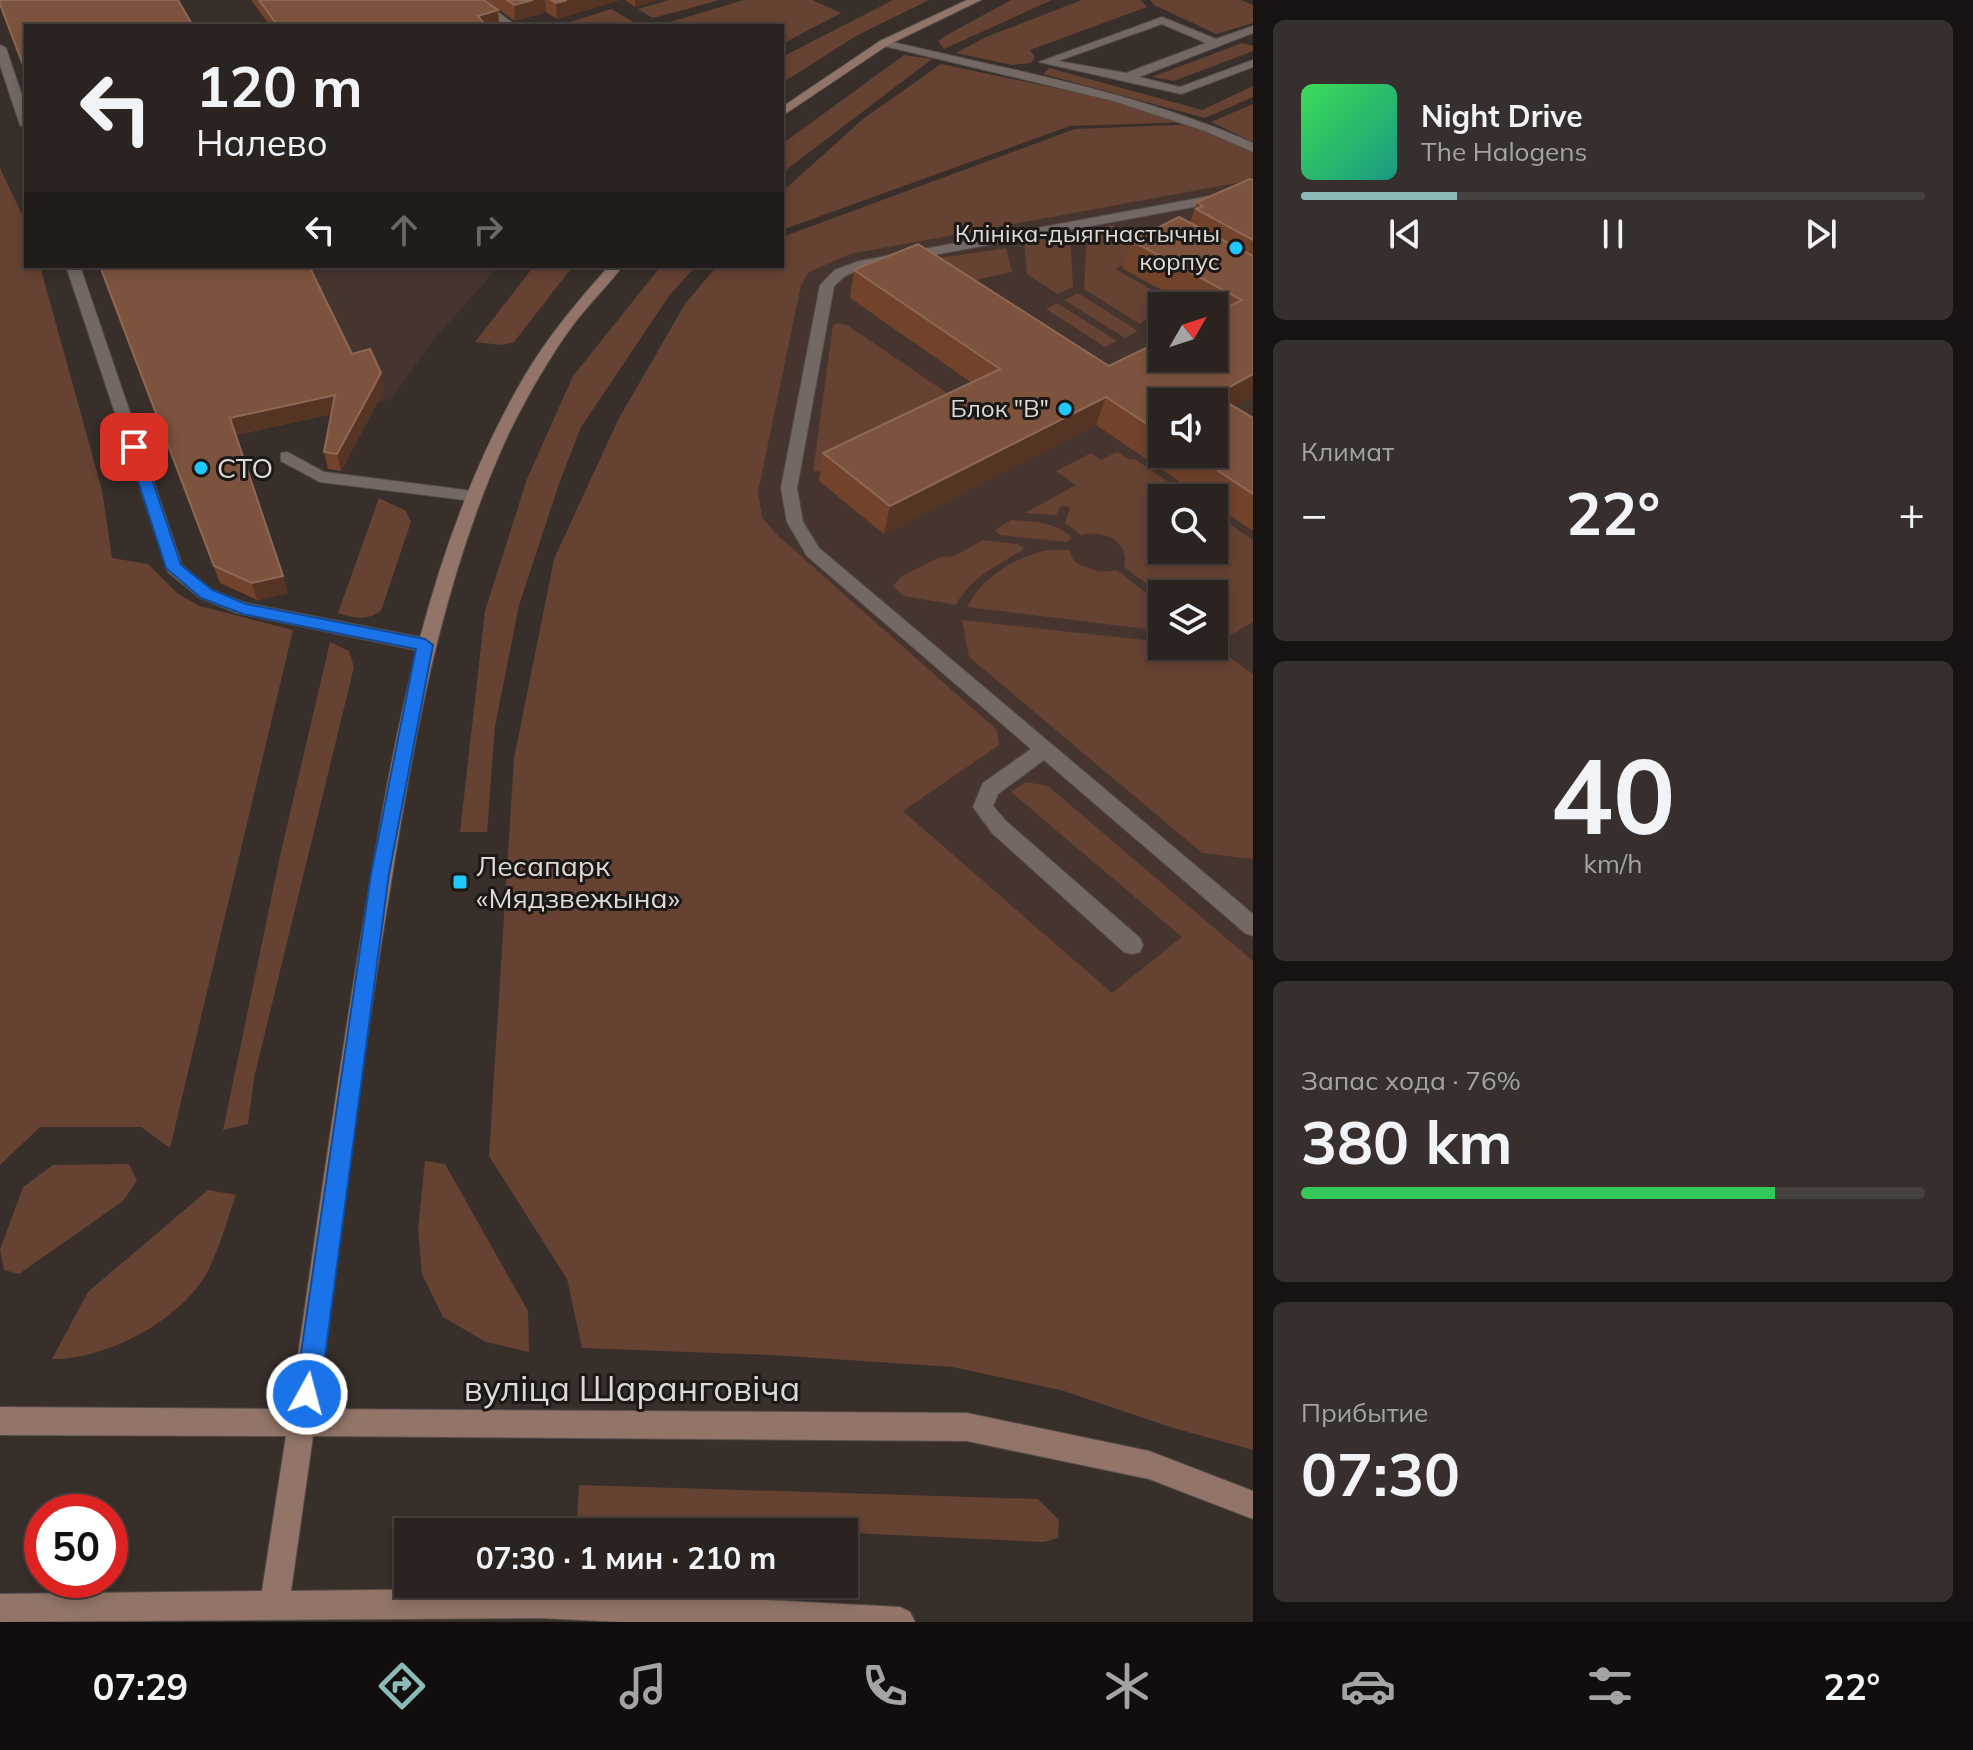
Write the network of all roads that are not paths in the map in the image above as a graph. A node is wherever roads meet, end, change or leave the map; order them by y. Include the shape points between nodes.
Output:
1 (474, 0) edge
2 (976, 0) edge
3 (509, 24) edge
4 (1253, 29) edge
5 (1213, 42) junction
6 (884, 43) junction
7 (0, 48) edge
8 (1045, 62) junction
9 (1253, 63) edge
10 (1035, 77) junction
11 (1127, 77) junction
12 (784, 111) edge
13 (24, 119) edge
14 (1253, 148) edge
15 (1249, 195) edge
16 (1128, 214) junction
17 (1156, 229) edge
18 (74, 268) edge
19 (614, 268) edge
20 (287, 457) dead end
21 (473, 496) junction
22 (425, 645) junction
23 (1045, 749) junction
24 (1253, 927) edge
25 (1132, 945) dead end
26 (0, 1421) edge
27 (304, 1423) junction
28 (1253, 1505) edge
29 (274, 1607) junction
30 (0, 1609) edge
31 (900, 1622) edge

1 - 3 lane
2 - 6 main road
4 - 5 lane
5 - 8 lane via 1162,20
5 - 11 lane
6 - 10 lane
6 - 12 main road
7 - 13 lane
8 - 10 lane
8 - 11 lane
9 - 11 lane via 1181,91
10 - 14 lane via 1201,122
15 - 16 lane
16 - 17 lane
16 - 23 lane via 927,257 859,265 840,273 827,285 789,488 796,529 813,552
18 - 22 lane via 174,568 206,594 243,609
19 - 21 main road via 541,360 505,422
20 - 21 lane via 320,477
21 - 22 main road
22 - 27 main road via 380,874
23 - 24 lane
23 - 25 lane via 990,789 983,807
26 - 27 main road, вуліца Шаранговіча
27 - 28 main road, вуліца Шаранговіча via 967,1427 1149,1465
27 - 29 main road
29 - 30 main road
29 - 31 main road via 539,1603

